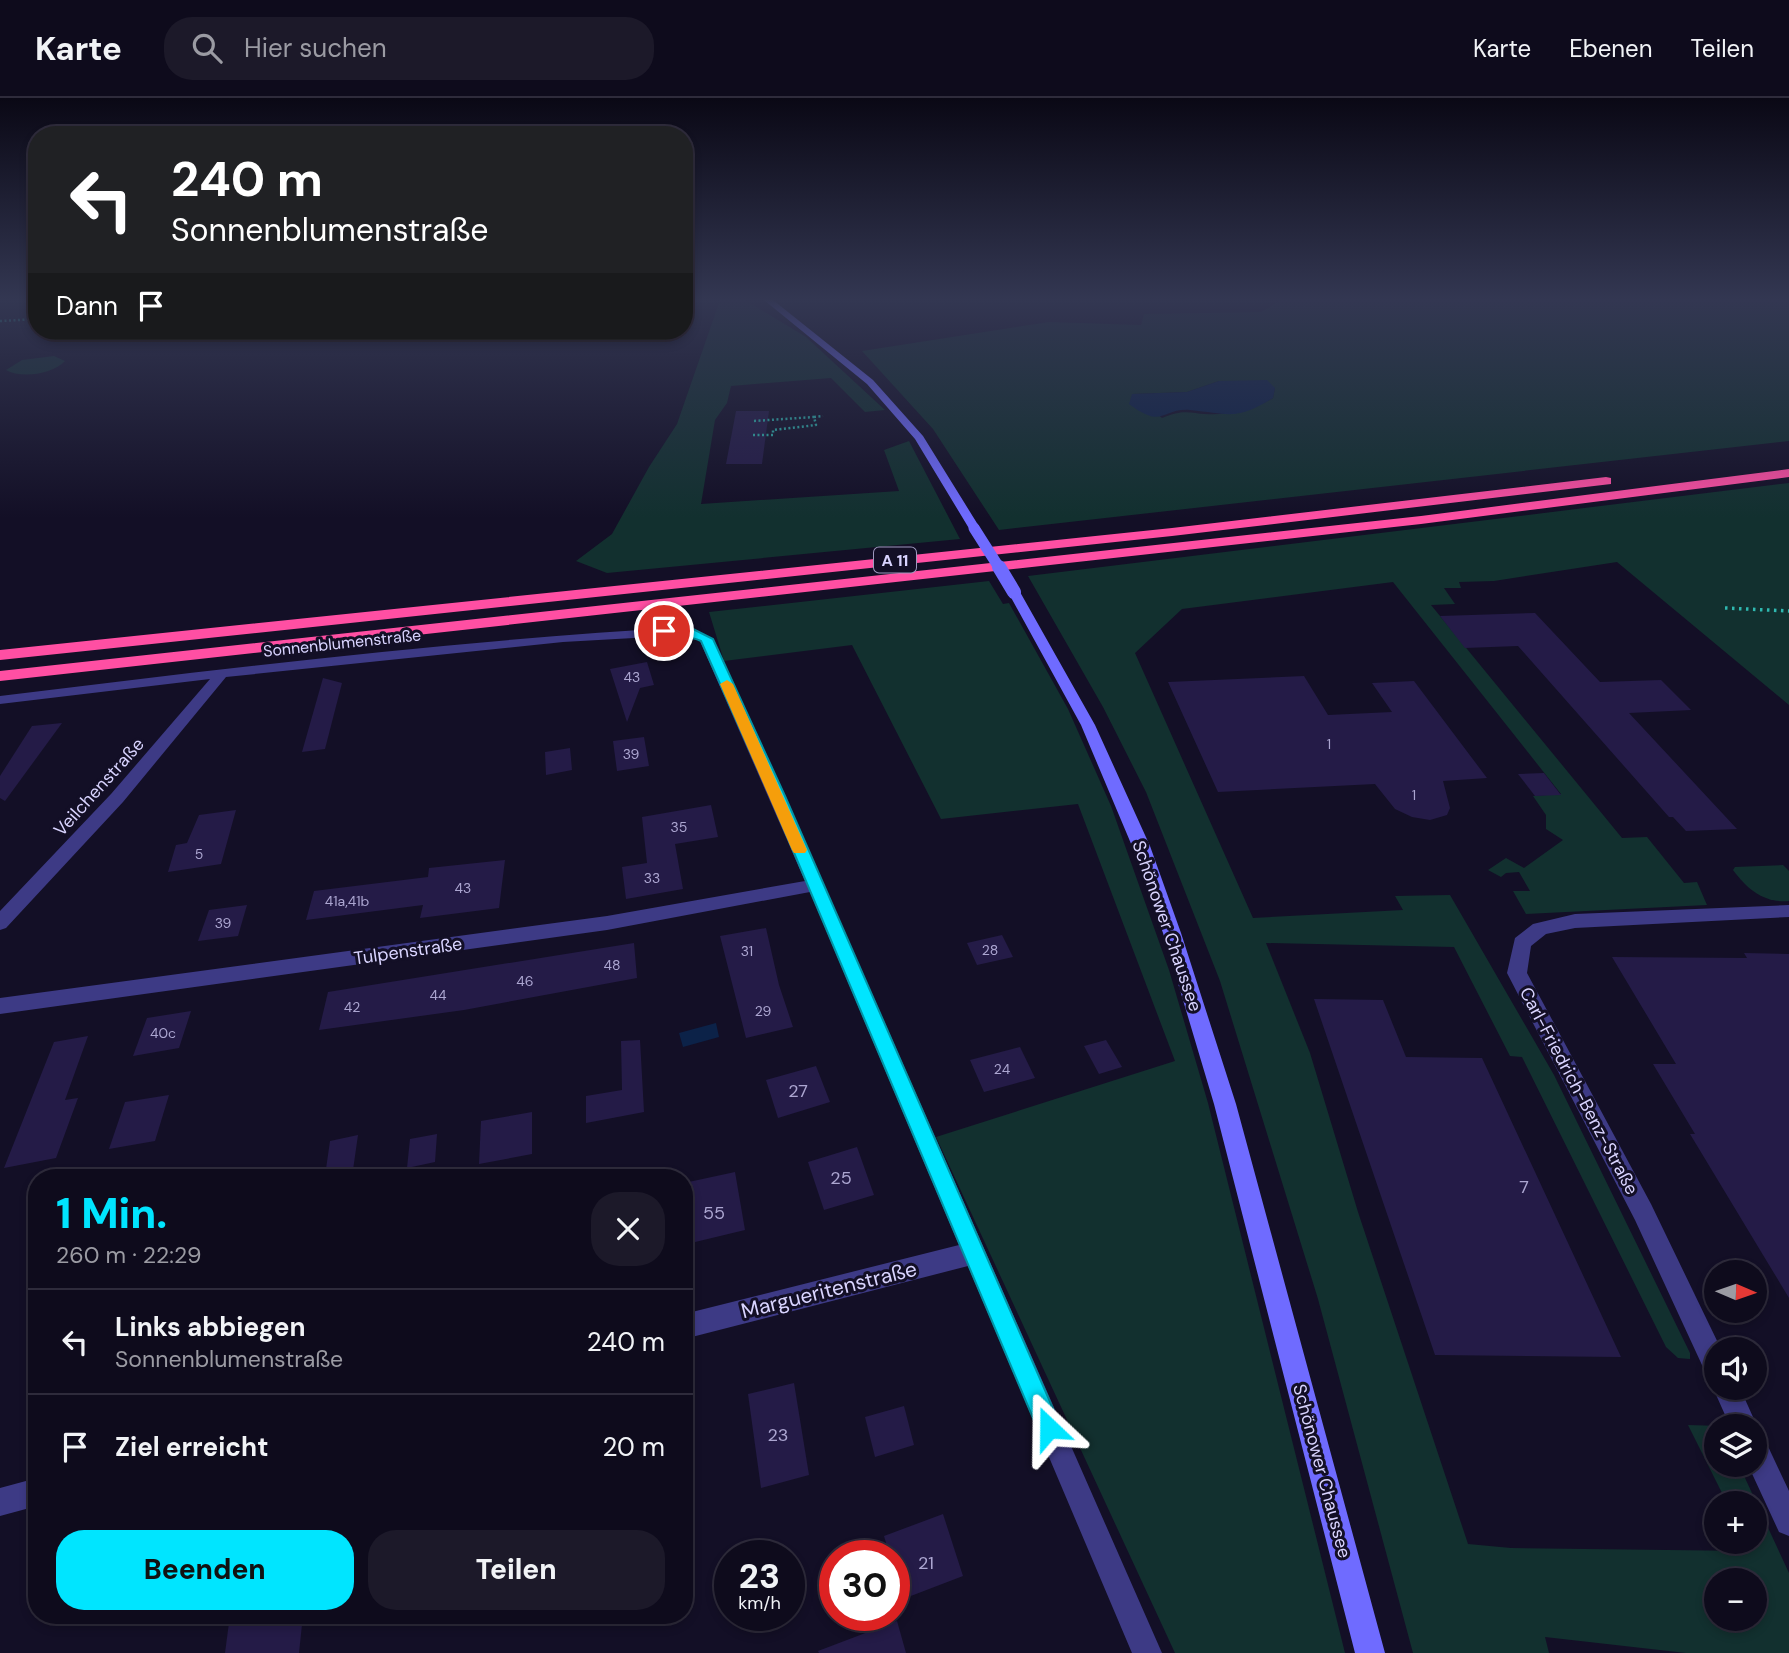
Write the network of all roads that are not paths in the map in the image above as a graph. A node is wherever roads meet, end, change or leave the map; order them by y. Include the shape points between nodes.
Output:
1 (858, 373) edge
2 (1789, 458) edge
3 (1789, 473) edge
4 (0, 655) edge
5 (222, 673) junction
6 (0, 676) edge
7 (0, 700) edge
8 (814, 885) junction
9 (1789, 911) edge
10 (0, 923) edge
11 (0, 1006) edge
12 (973, 1253) junction
13 (693, 1325) edge
14 (1704, 1341) edge
15 (1767, 1475) edge
16 (28, 1494) edge
17 (0, 1502) edge
18 (1789, 1522) edge
19 (1147, 1653) edge
20 (1370, 1653) edge

1 - 20 main road, Schönower Chaussee, bridge via 919,438 1014,592 1093,737 1141,846 1225,1104
2 - 4 highway, A 11 via 1172,532
3 - 6 highway, A 11 via 1394,523
5 - 7 street, Sonnenblumenstraße
5 - 8 street, Sonnenblumenstraße via 563,638 689,631 706,639
5 - 10 street, Veilchenstraße via 117,798
8 - 11 street, Tulpenstraße via 607,923
8 - 12 street
9 - 14 street, Carl-Friedrich-Benz-Straße via 1575,921 1540,929 1522,943 1517,973 1643,1212
12 - 13 street, Margueritenstraße
12 - 19 street
15 - 18 street
16 - 17 street

